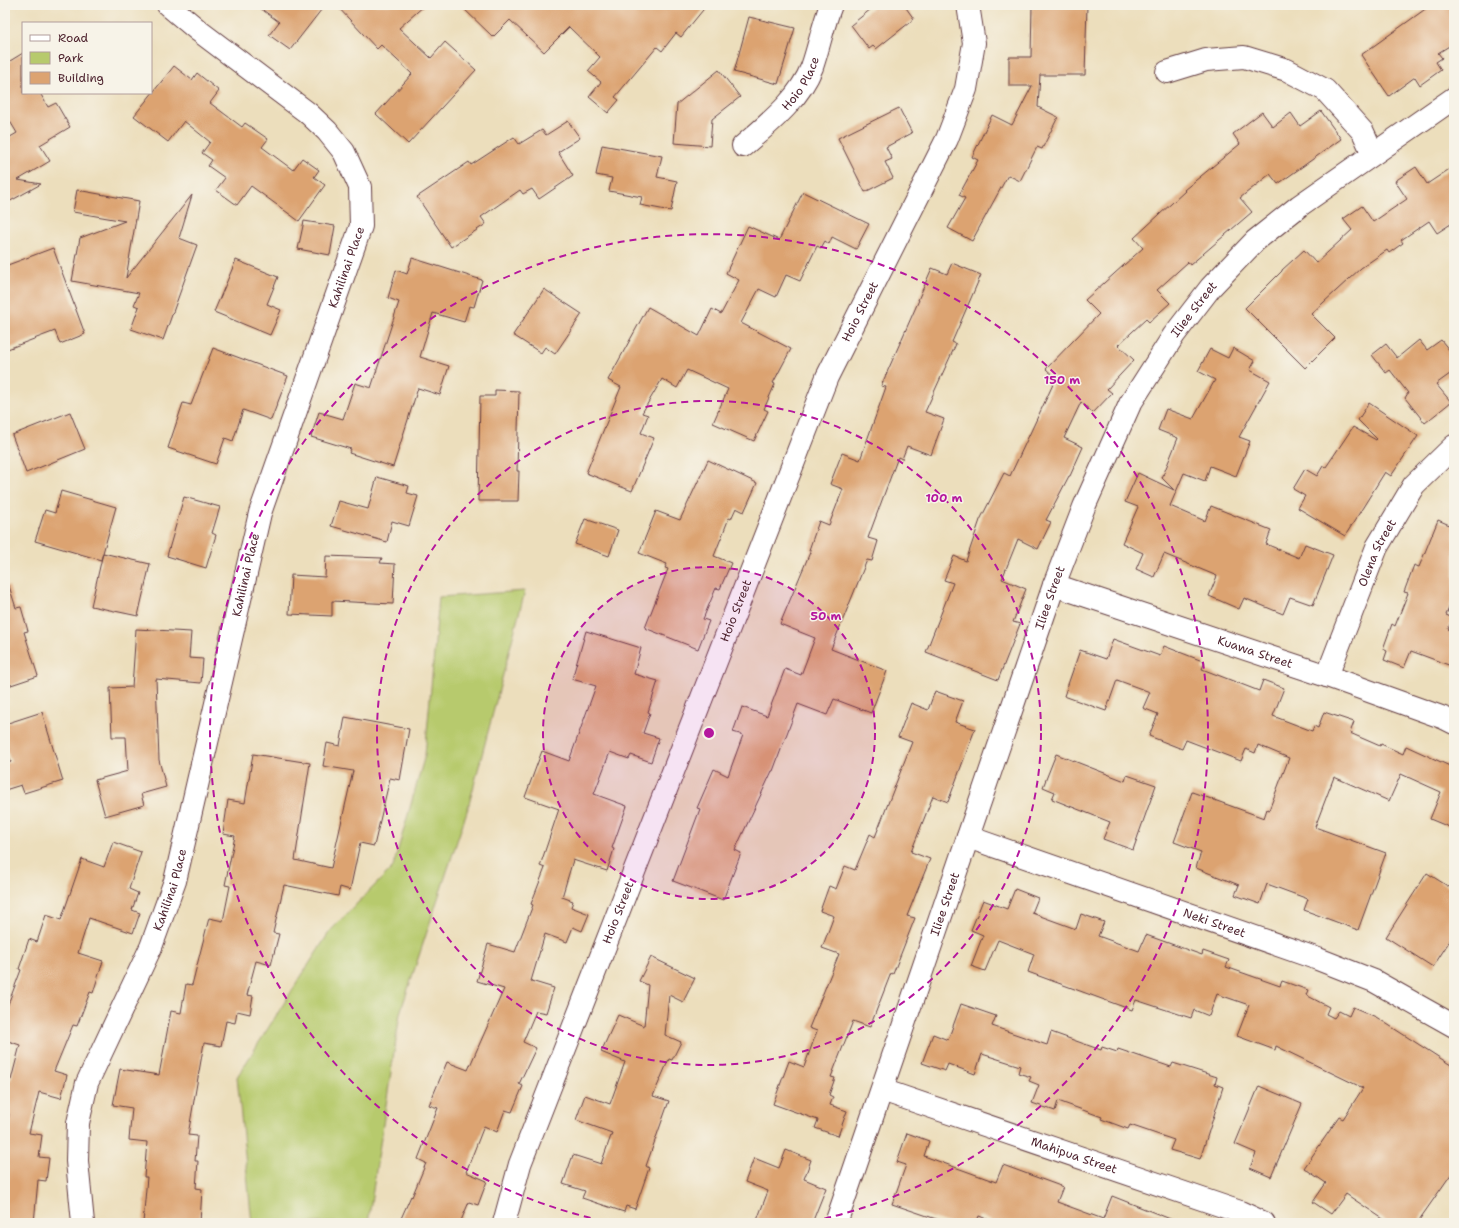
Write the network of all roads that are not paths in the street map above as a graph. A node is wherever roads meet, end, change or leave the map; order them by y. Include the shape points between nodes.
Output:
1 (168, 5) edge
2 (831, 5) edge
3 (968, 5) edge
4 (1167, 72) dead end
5 (1454, 98) edge
6 (743, 146) dead end
7 (1373, 154) junction
8 (1454, 446) edge
9 (1054, 585) junction
10 (1326, 676) junction
11 (1454, 724) edge
12 (968, 837) junction
13 (1454, 1026) edge
14 (882, 1090) junction
15 (83, 1223) edge
16 (504, 1223) edge
17 (836, 1223) edge
18 (1264, 1223) edge

1 - 15 street, Kahilinai Place via 308,113 327,131 344,152 360,187 361,226 260,513 176,881 151,947 87,1083 78,1124 77,1161
2 - 6 street, Hoio Place via 811,68 799,90 784,109
3 - 16 street, Hoio Street via 974,44 966,89 947,139 827,377 520,1164
4 - 7 street via 1206,60 1244,57 1287,70 1325,90 1363,132
5 - 7 street, Iliee Street
7 - 9 street, Iliee Street via 1298,206 1255,241 1211,287 1174,336 1130,404 1084,507
8 - 10 street, Olena Street via 1414,485 1377,547
9 - 10 street, Kuawa Street
9 - 12 street, Iliee Street
10 - 11 street, Kuawa Street via 1444,718
12 - 13 street, Neki Street via 1318,959 1374,982
12 - 14 street, Iliee Street
14 - 17 street, Iliee Street
14 - 18 street, Mahipua Street via 1240,1212

